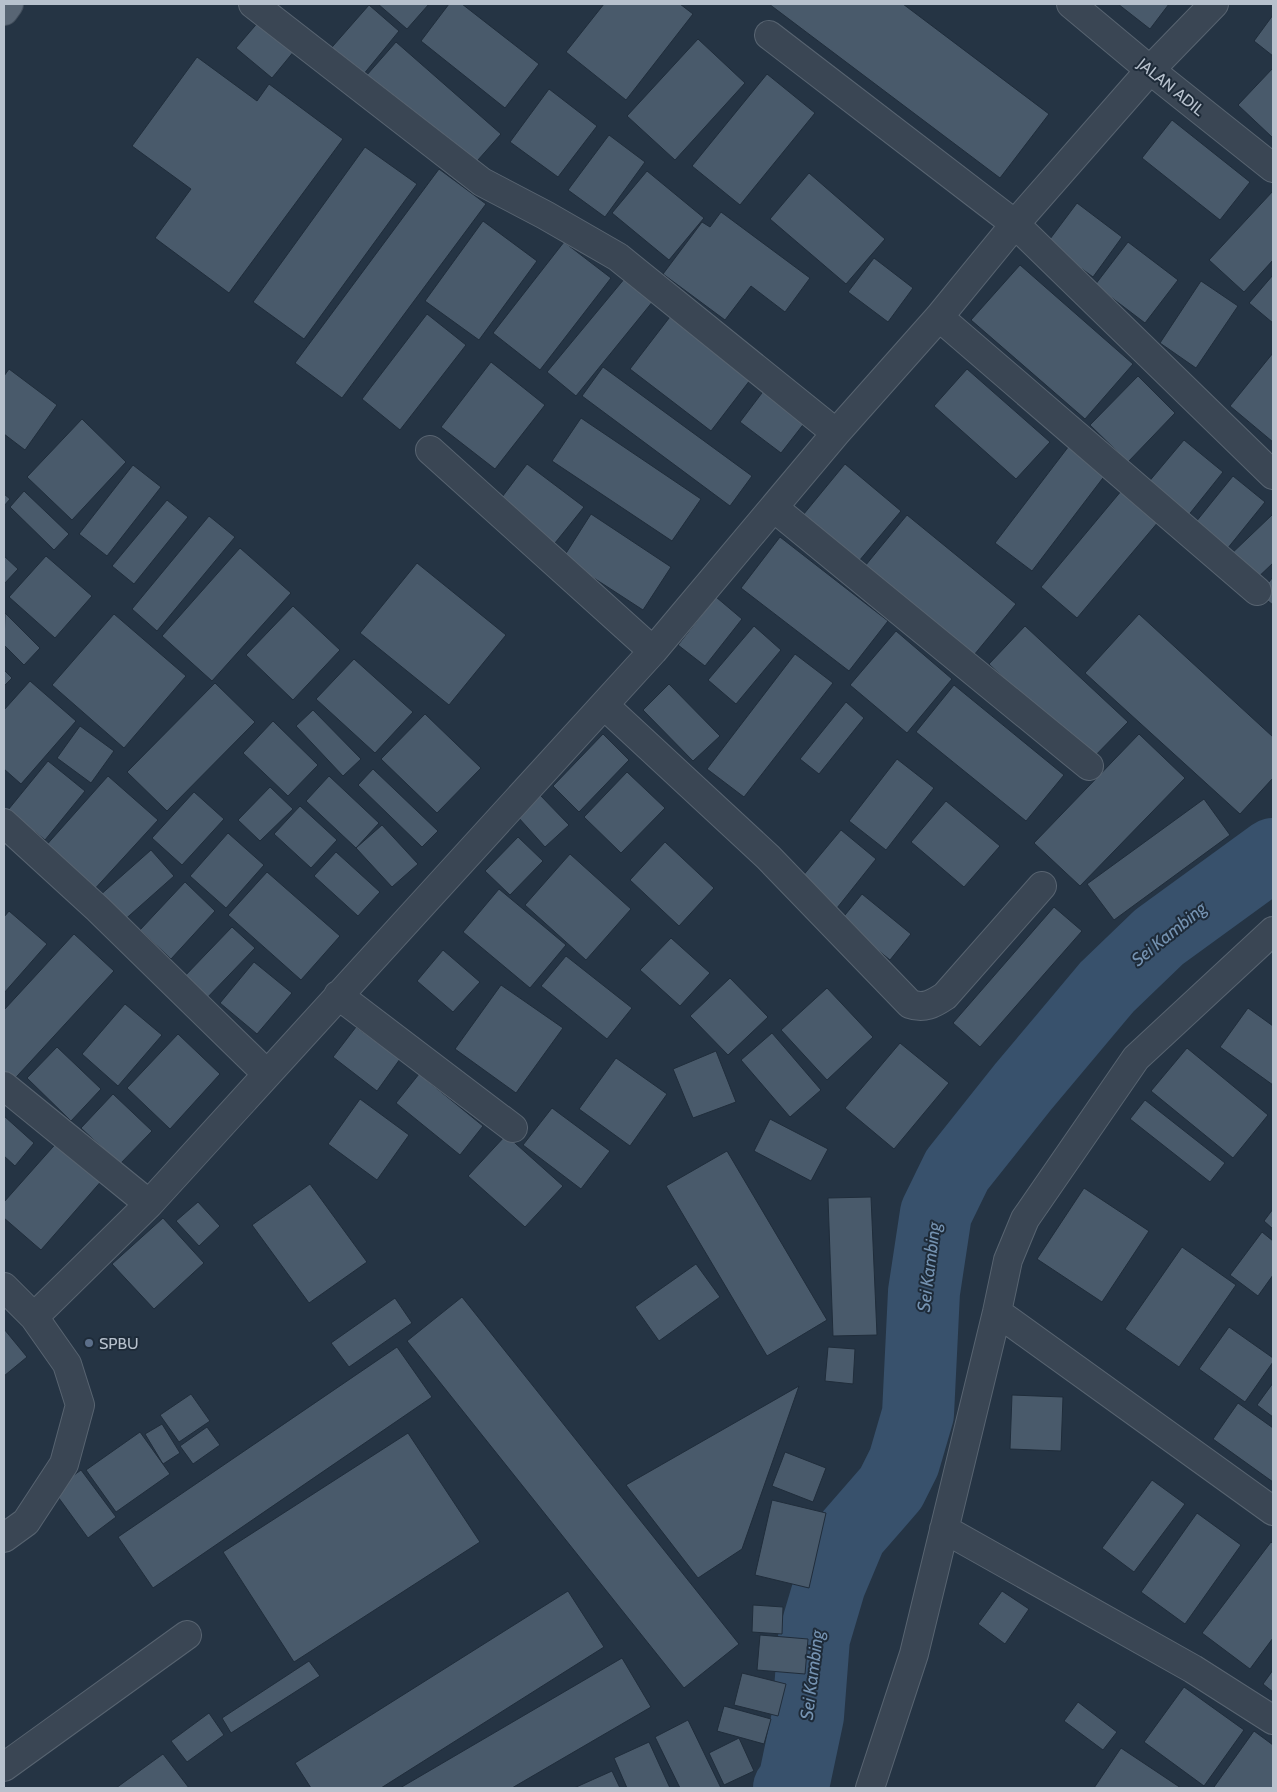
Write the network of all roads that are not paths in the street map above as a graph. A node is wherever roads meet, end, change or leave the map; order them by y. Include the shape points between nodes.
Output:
1 (9, 4) edge
2 (253, 4) edge
3 (1071, 4) edge
4 (1214, 4) edge
5 (4, 11) edge
6 (769, 35) dead end
7 (1150, 70) junction
8 (1273, 168) edge
9 (1015, 224) junction
10 (939, 317) junction
11 (836, 433) junction
12 (430, 450) dead end
13 (1273, 475) edge
14 (774, 508) junction
15 (1257, 591) dead end
16 (653, 651) junction
17 (604, 705) junction
18 (1089, 766) dead end
19 (4, 823) edge
20 (1042, 886) dead end
21 (1273, 931) edge
22 (338, 995) junction
23 (266, 1074) junction
24 (4, 1086) edge
25 (513, 1128) dead end
26 (148, 1204) junction
27 (4, 1287) edge
28 (997, 1312) junction
29 (34, 1317) junction
30 (1273, 1511) edge
31 (944, 1529) junction
32 (4, 1538) edge
33 (187, 1635) dead end
34 (1273, 1720) edge
35 (4, 1767) edge
36 (870, 1788) edge

1 - 5 main road
2 - 11 street via 482,182 618,257
3 - 7 street, JALAN ADIL
4 - 7 street
6 - 9 street
7 - 8 street, JALAN ADIL
7 - 9 street
9 - 10 street
9 - 13 street
10 - 11 street
10 - 15 street
11 - 14 street
12 - 16 street
14 - 16 street
14 - 18 street
16 - 17 street
17 - 20 street via 768,857 910,1004 920,1008 945,996
17 - 22 street
19 - 23 street via 98,909
21 - 28 street via 1136,1058 1024,1219 1008,1260
22 - 23 street
22 - 25 street
23 - 26 street
24 - 26 street
26 - 29 street
27 - 29 street
28 - 30 street
28 - 31 street
29 - 32 street via 67,1364 80,1405 64,1464 26,1522
31 - 34 street via 1193,1669
31 - 36 street via 914,1654
33 - 35 street

